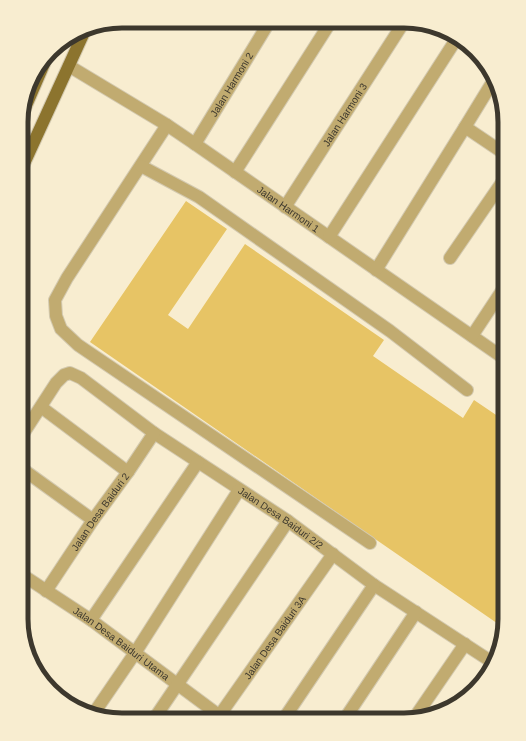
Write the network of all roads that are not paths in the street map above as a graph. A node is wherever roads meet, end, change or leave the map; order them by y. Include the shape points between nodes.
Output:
1 (266, 28) edge
2 (327, 28) edge
3 (400, 28) edge
4 (82, 37) edge
5 (454, 43) edge
6 (69, 66) junction
7 (491, 85) edge
8 (167, 125) junction
9 (466, 128) junction
10 (194, 144) junction
11 (498, 149) edge
12 (28, 155) edge
13 (140, 166) junction
14 (234, 172) junction
15 (498, 188) edge
16 (285, 207) junction
17 (329, 236) junction
18 (450, 258) dead end
19 (376, 270) junction
20 (498, 306) edge
21 (472, 336) junction
22 (498, 354) edge
23 (467, 390) dead end
24 (41, 407) junction
25 (28, 426) edge
26 (154, 433) junction
27 (198, 462) junction
28 (128, 472) junction
29 (28, 473) edge
30 (239, 490) junction
31 (93, 520) junction
32 (288, 522) junction
33 (370, 543) dead end
34 (333, 554) junction
35 (28, 579) edge
36 (374, 585) junction
37 (46, 591) junction
38 (416, 612) junction
39 (92, 620) junction
40 (465, 644) junction
41 (135, 652) junction
42 (489, 660) edge
43 (178, 684) junction
44 (96, 709) edge
45 (419, 711) edge
46 (158, 713) edge
47 (214, 713) edge
48 (223, 713) edge
49 (288, 713) edge
50 (349, 713) edge

1 - 10 street, Jalan Harmoni 2
2 - 14 street
3 - 16 street, Jalan Harmoni 3
4 - 6 main road
5 - 17 street
6 - 8 street, Jalan Harmoni 1
6 - 12 main road
7 - 9 street
8 - 10 street, Jalan Harmoni 1
8 - 13 street
9 - 11 street
9 - 19 street
10 - 14 street, Jalan Harmoni 1
13 - 23 street via 199,197 390,331
13 - 33 street via 55,300 56,316 61,329 78,345
14 - 16 street, Jalan Harmoni 1
15 - 18 street
16 - 17 street, Jalan Harmoni 1
17 - 19 street, Jalan Harmoni 1
19 - 21 street, Jalan Harmoni 1
20 - 21 street
21 - 22 street, Jalan Harmoni 1
24 - 25 street
24 - 26 street, Jalan Desa Baiduri 2/2 via 56,383 70,373 81,378
24 - 28 street
26 - 27 street, Jalan Desa Baiduri 2/2
26 - 28 street, Jalan Desa Baiduri 2
27 - 30 street, Jalan Desa Baiduri 2/2
27 - 39 street
28 - 31 street, Jalan Desa Baiduri 2
29 - 31 street
30 - 32 street, Jalan Desa Baiduri 2/2
30 - 41 street
31 - 37 street, Jalan Desa Baiduri 2
32 - 34 street, Jalan Desa Baiduri 2/2
32 - 43 street
34 - 36 street, Jalan Desa Baiduri 2/2
34 - 48 street, Jalan Desa Baiduri 3A
35 - 37 street, Jalan Desa Baiduri Utama
36 - 38 street, Jalan Desa Baiduri 2/2
36 - 49 street
37 - 39 street, Jalan Desa Baiduri Utama
38 - 40 street, Jalan Desa Baiduri 2/2
38 - 50 street
39 - 41 street, Jalan Desa Baiduri Utama
40 - 42 street, Jalan Desa Baiduri 2/2
40 - 45 street
41 - 43 street, Jalan Desa Baiduri Utama
41 - 44 street
43 - 46 street
43 - 47 street, Jalan Desa Baiduri Utama

